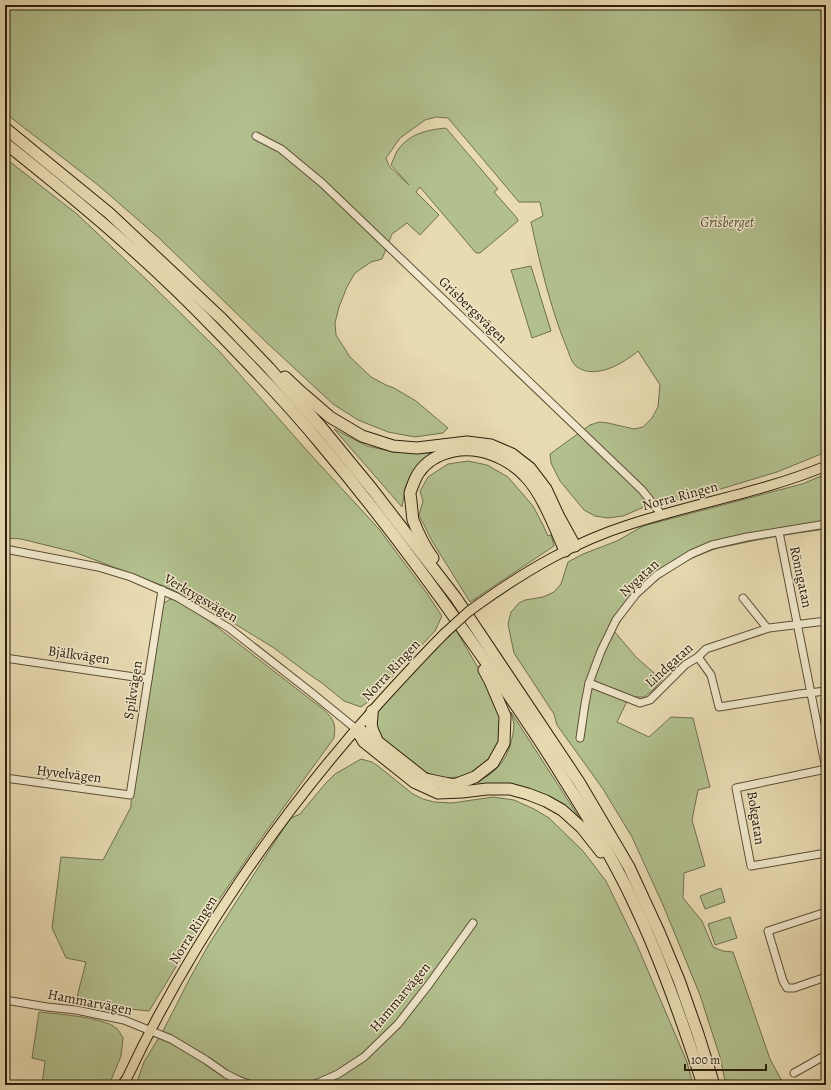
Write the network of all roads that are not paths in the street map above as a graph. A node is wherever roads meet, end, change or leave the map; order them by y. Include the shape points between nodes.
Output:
1 (5, 128) edge
2 (256, 136) dead end
3 (5, 143) edge
4 (248, 346) junction
5 (826, 466) edge
6 (662, 515) junction
7 (826, 524) edge
8 (778, 532) junction
9 (575, 546) junction
10 (5, 549) edge
11 (565, 551) junction
12 (162, 590) junction
13 (456, 598) junction
14 (743, 598) dead end
15 (826, 621) edge
16 (797, 624) junction
17 (767, 628) junction
18 (467, 635) junction
19 (698, 657) junction
20 (5, 658) edge
21 (148, 679) junction
22 (590, 683) junction
23 (826, 691) edge
24 (811, 692) junction
25 (372, 712) junction
26 (356, 729) junction
27 (580, 738) dead end
28 (377, 741) junction
29 (826, 769) edge
30 (5, 778) edge
31 (130, 795) joint
32 (826, 853) edge
33 (636, 907) junction
34 (826, 912) edge
35 (472, 922) dead end
36 (826, 977) edge
37 (5, 1000) edge
38 (151, 1030) junction
39 (826, 1055) edge
40 (794, 1073) dead end
41 (124, 1083) edge
42 (251, 1085) edge
43 (313, 1085) edge
44 (703, 1085) edge
45 (714, 1085) edge

1 - 4 highway via 109,213
2 - 6 street, Grisbergsvägen via 281,149 322,183 642,490
3 - 18 highway via 136,252 272,389 319,441 365,498
4 - 9 highway via 330,417 362,436 393,446 417,448 467,442 491,445 512,454 530,468 546,489
4 - 13 highway via 340,450
5 - 6 main road, Norra Ringen via 759,489
6 - 9 main road, Norra Ringen via 599,535
7 - 8 street, Nygatan
8 - 16 street, Rönngatan
8 - 22 street, Nygatan via 712,545 691,554 657,575 636,594 616,620 601,651
9 - 11 main road, Norra Ringen
10 - 12 street, Verktygsvägen via 98,567
11 - 13 highway via 537,492 516,468 492,454 479,451 454,451 434,458 424,465 417,475 410,493 413,519 428,551 447,578
11 - 25 main road, Norra Ringen, bridge via 505,585 468,612 445,633
12 - 21 street, Spikvägen
12 - 26 street, Verktygsvägen via 229,628
13 - 45 highway via 579,782 628,867 679,980
14 - 17 street
15 - 16 street, Lindgatan
16 - 17 street, Lindgatan
16 - 24 street, Rönngatan
17 - 19 street, Lindgatan via 706,649
18 - 28 highway via 505,716 504,743 493,763 475,777 454,785 425,779
18 - 33 highway via 589,819
19 - 22 street, Lindgatan via 685,665 650,700 640,703
19 - 24 street via 711,675 719,707
20 - 21 street, Bjälkvägen
21 - 31 street, Spikvägen
22 - 27 street, Nygatan
23 - 24 street
24 - 29 street, Rönngatan
25 - 26 main road, Norra Ringen
25 - 28 highway via 372,730
26 - 28 highway
26 - 33 highway via 364,742 414,782 438,793 510,789 546,801 562,810 582,828 600,850
26 - 38 main road, Norra Ringen via 259,854 226,902
29 - 32 street, Bokgatan via 736,788 751,866
30 - 31 street, Hyvelvägen
33 - 44 highway via 673,994
34 - 36 street via 768,931 787,988
35 - 43 street, Hammarvägen via 398,1024 364,1057 338,1074
37 - 38 street, Hammarvägen via 111,1017
38 - 41 main road, Norra Ringen
38 - 42 street, Hammarvägen via 226,1074
39 - 40 street

